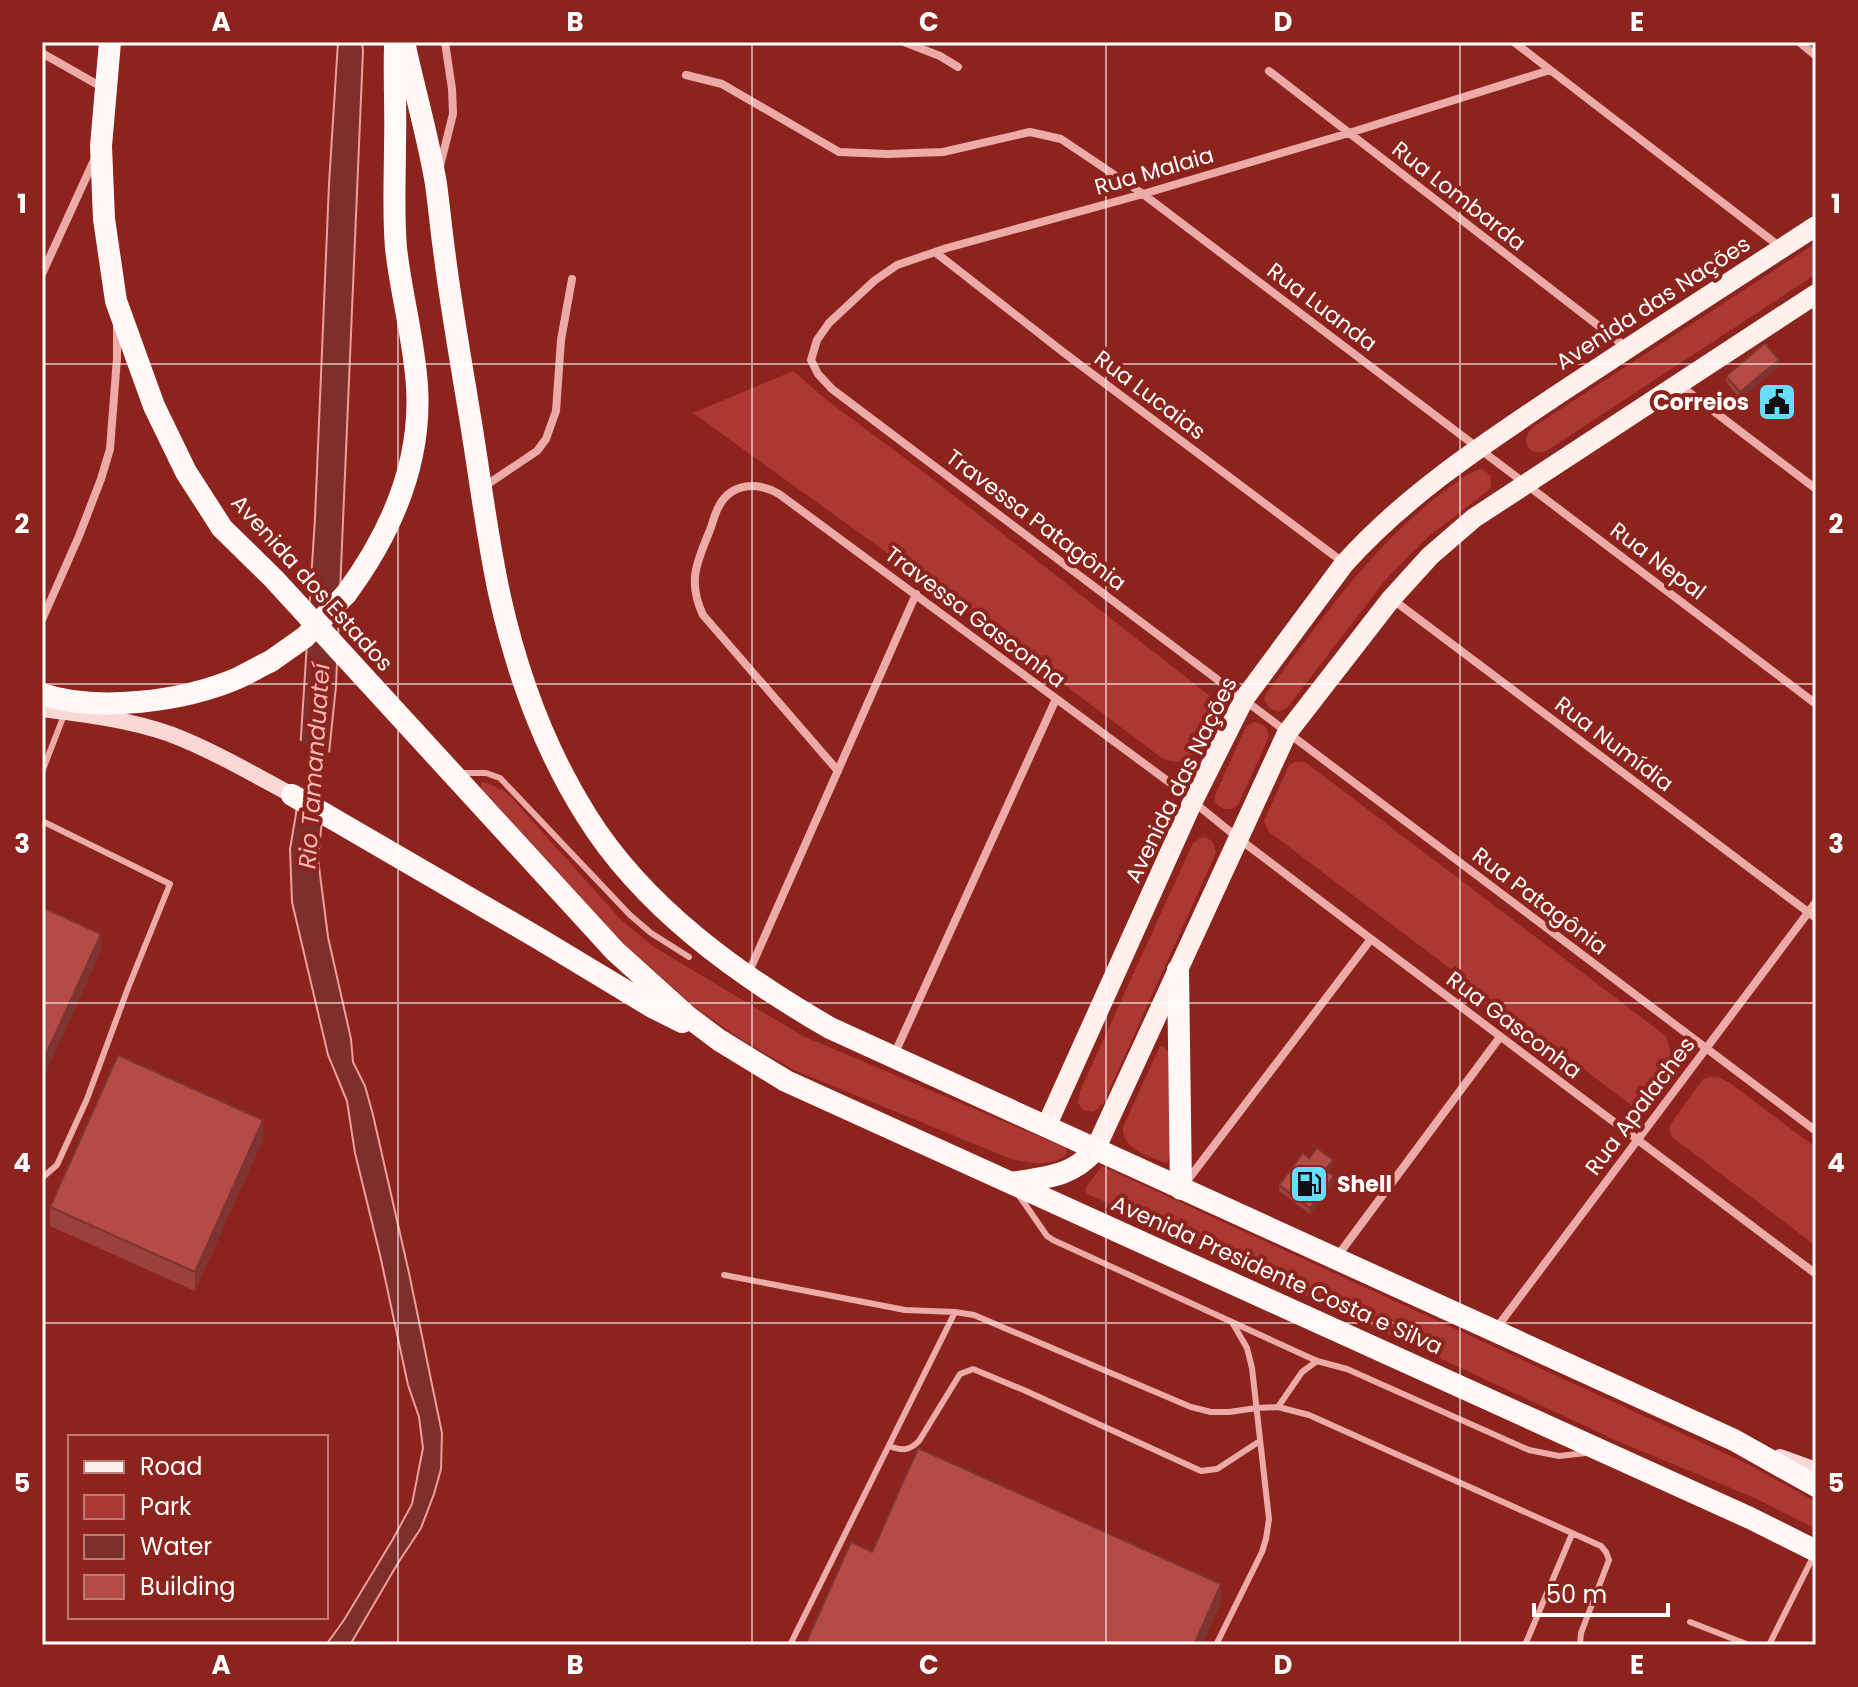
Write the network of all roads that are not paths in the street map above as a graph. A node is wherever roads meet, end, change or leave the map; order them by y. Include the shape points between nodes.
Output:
1 (110, 42) edge
2 (395, 42) edge
3 (404, 42) edge
4 (445, 42) edge
5 (904, 42) edge
6 (1514, 42) edge
7 (1799, 42) edge
8 (42, 53) edge
9 (1816, 56) edge
10 (958, 67) dead end
11 (1550, 70) junction
12 (1269, 71) dead end
13 (686, 75) dead end
14 (106, 90) junction
15 (1349, 133) junction
16 (101, 146) junction
17 (435, 182) junction
18 (1143, 194) junction
19 (1816, 226) edge
20 (1781, 248) junction
21 (935, 252) junction
22 (42, 274) edge
23 (572, 279) dead end
24 (1816, 294) edge
25 (116, 301) junction
26 (1627, 348) junction
27 (812, 365) joint
28 (1677, 384) junction
29 (1478, 448) junction
30 (1525, 484) junction
31 (482, 488) junction
32 (1816, 489) edge
33 (1344, 564) junction
34 (916, 594) junction
35 (1391, 599) junction
36 (42, 620) edge
37 (42, 694) edge
38 (1056, 699) junction
39 (1244, 699) junction
40 (1816, 704) edge
41 (42, 709) edge
42 (66, 712) junction
43 (1287, 733) junction
44 (838, 771) junction
45 (42, 772) edge
46 (451, 773) junction
47 (292, 795) joint
48 (1193, 801) junction
49 (42, 821) edge
50 (1238, 838) junction
51 (1816, 902) edge
52 (1812, 915) edge
53 (1371, 939) junction
54 (689, 957) dead end
55 (1178, 970) junction
56 (746, 976) junction
57 (1500, 1037) junction
58 (719, 1040) junction
59 (1706, 1047) junction
60 (893, 1057) junction
61 (1046, 1127) junction
62 (1816, 1131) edge
63 (1638, 1139) junction
64 (1095, 1150) junction
65 (42, 1178) edge
66 (1011, 1183) junction
67 (1181, 1189) junction
68 (1335, 1259) junction
69 (1816, 1274) edge
70 (724, 1275) dead end
71 (955, 1312) junction
72 (1231, 1321) junction
73 (1494, 1332) junction
74 (1317, 1361) junction
75 (1278, 1407) junction
76 (1257, 1408) junction
77 (1734, 1440) junction
78 (1260, 1441) junction
79 (889, 1446) junction
80 (1602, 1452) junction
81 (1816, 1470) edge
82 (1816, 1486) edge
83 (1572, 1534) junction
84 (1816, 1551) edge
85 (1690, 1622) dead end
86 (790, 1645) edge
87 (1216, 1645) edge
88 (1525, 1645) edge
89 (1580, 1645) edge
90 (1749, 1645) edge
91 (1769, 1645) edge

1 - 14 highway, Avenida dos Estados
2 - 37 highway, bridge via 396,247 417,385 411,460 387,531 346,594 305,637 236,678 205,690 120,704
3 - 17 highway
4 - 17 street via 453,114
5 - 10 street
6 - 11 street
7 - 9 street
8 - 14 street
11 - 15 street, Rua Malaia
11 - 20 street
12 - 15 street, Rua Lombarda
13 - 18 street, Rua Luanda via 722,84 839,152 943,152 1030,132 1061,139
14 - 16 highway, Avenida dos Estados
15 - 18 street, Rua Malaia
15 - 26 street, Rua Lombarda
16 - 22 street
16 - 25 highway, Avenida dos Estados via 104,219
17 - 31 highway
18 - 21 street, Rua Malaia
18 - 29 street, Rua Luanda
19 - 20 main road, Avenida das Nações
20 - 26 main road, Avenida das Nações
21 - 27 street, Rua Malaia via 897,265 874,281 821,334
21 - 33 street, Rua Lucaias
23 - 31 street via 556,411 546,439 537,451
24 - 28 main road
25 - 36 street via 110,449
25 - 46 highway, Avenida dos Estados via 154,406 186,472 222,528
26 - 29 main road, Avenida das Nações
27 - 39 street, Travessa Patagônia via 832,389
28 - 30 main road
28 - 32 street
29 - 30 street, Rua Nepal
29 - 33 main road, Avenida das Nações via 1409,500
30 - 35 main road via 1450,538
30 - 40 street, Rua Nepal
31 - 56 highway via 513,647 548,746 567,783 643,887 683,927
33 - 39 main road, Avenida das Nações
34 - 38 street, Travessa Gasconha
34 - 44 street
34 - 44 street, Travessa Gasconha via 771,489 744,486 719,505 696,564 697,602
35 - 43 main road
35 - 52 street, Rua Numídia
38 - 48 street, Travessa Gasconha
38 - 60 street
39 - 43 street, Rua Patagônia
39 - 48 main road, Avenida das Nações
41 - 42 main road
42 - 45 lane
42 - 47 main road via 171,735
43 - 50 main road
43 - 59 street, Rua Patagônia
44 - 56 street
46 - 54 lane via 500,778 630,915
46 - 58 highway, Avenida dos Estados via 615,951
47 - 58 highway via 654,1008
48 - 50 street, Rua Gasconha
48 - 61 main road, Avenida das Nações
49 - 65 lane via 170,884 87,1099 57,1165
50 - 53 street, Rua Gasconha
50 - 55 main road
51 - 52 street, Rua Apalaches
52 - 59 street, Rua Apalaches
53 - 57 street, Rua Gasconha
53 - 67 street
55 - 64 main road
55 - 67 highway
56 - 60 highway, Avenida Presidente Costa e Silva via 830,1028
57 - 63 street, Rua Gasconha
57 - 68 street
58 - 66 highway, Avenida Presidente Costa e Silva via 786,1081
59 - 62 street, Rua Patagônia
59 - 63 street, Rua Apalaches
60 - 61 highway, Avenida Presidente Costa e Silva
61 - 64 highway, Avenida Presidente Costa e Silva
63 - 69 street, Rua Gasconha
63 - 73 street, Rua Apalaches
64 - 66 highway via 1068,1172
64 - 67 highway, Avenida Presidente Costa e Silva
66 - 72 lane via 1053,1240
66 - 80 highway, Avenida Presidente Costa e Silva
67 - 68 highway, Avenida Presidente Costa e Silva
68 - 73 highway, Avenida Presidente Costa e Silva
70 - 71 lane via 905,1310
71 - 76 lane via 994,1322 1191,1407 1211,1412
71 - 79 lane
72 - 74 lane
72 - 76 lane via 1250,1357
73 - 77 highway, Avenida Presidente Costa e Silva
74 - 75 lane via 1302,1372
74 - 80 lane via 1347,1369 1529,1450 1559,1456
75 - 76 lane
75 - 83 lane via 1309,1415
76 - 78 lane
77 - 81 main road
77 - 82 highway, Avenida Presidente Costa e Silva
78 - 79 lane via 1217,1469 1201,1471 973,1369 960,1374 912,1448
78 - 87 lane via 1269,1519 1266,1539
79 - 86 lane
80 - 84 highway, Avenida Presidente Costa e Silva
83 - 88 lane
83 - 89 lane via 1601,1546 1609,1560
84 - 91 lane
85 - 90 lane

